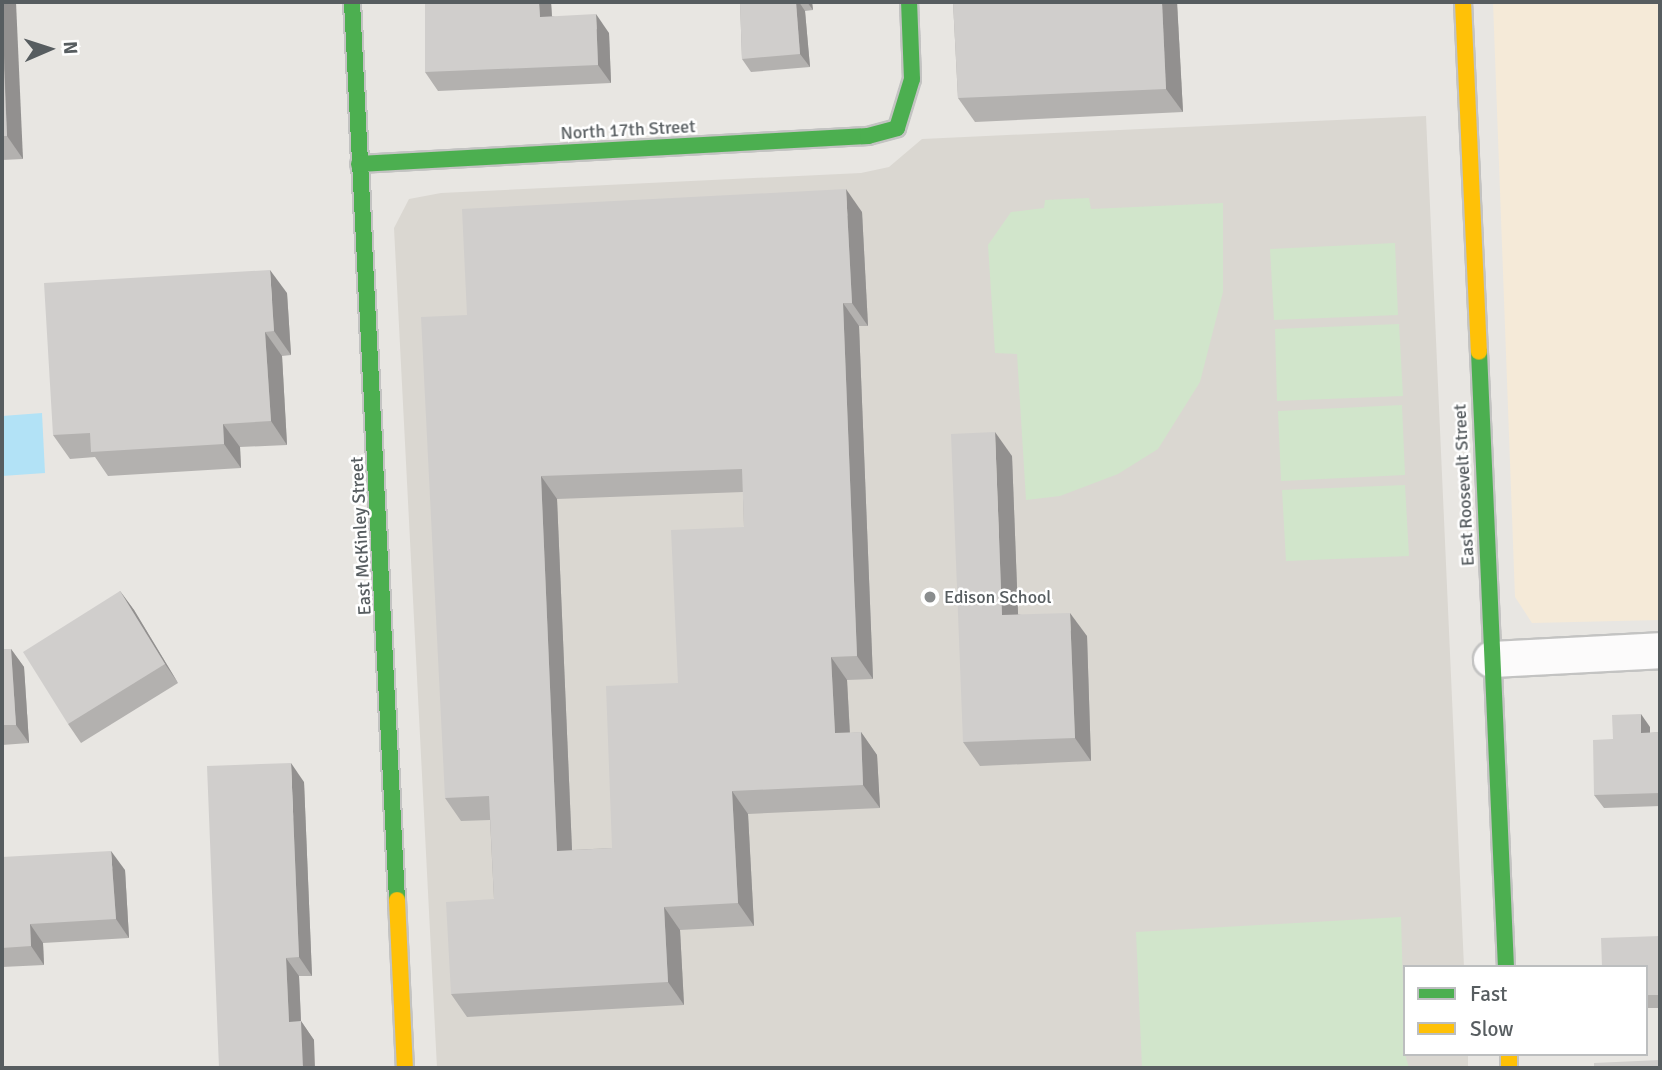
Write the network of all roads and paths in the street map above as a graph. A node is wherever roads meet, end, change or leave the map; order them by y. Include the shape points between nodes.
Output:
1 (352, 2) edge
2 (909, 2) edge
3 (1463, 2) edge
4 (359, 164) junction
5 (1660, 650) edge
6 (1492, 659) junction
7 (1506, 965) edge
8 (405, 1068) edge

1 - 4 street, East McKinley Street
2 - 4 street, North 17th Street via 912,79 897,128 868,136
3 - 6 street, East Roosevelt Street
4 - 8 street, East McKinley Street
5 - 6 street
6 - 7 street, East Roosevelt Street

